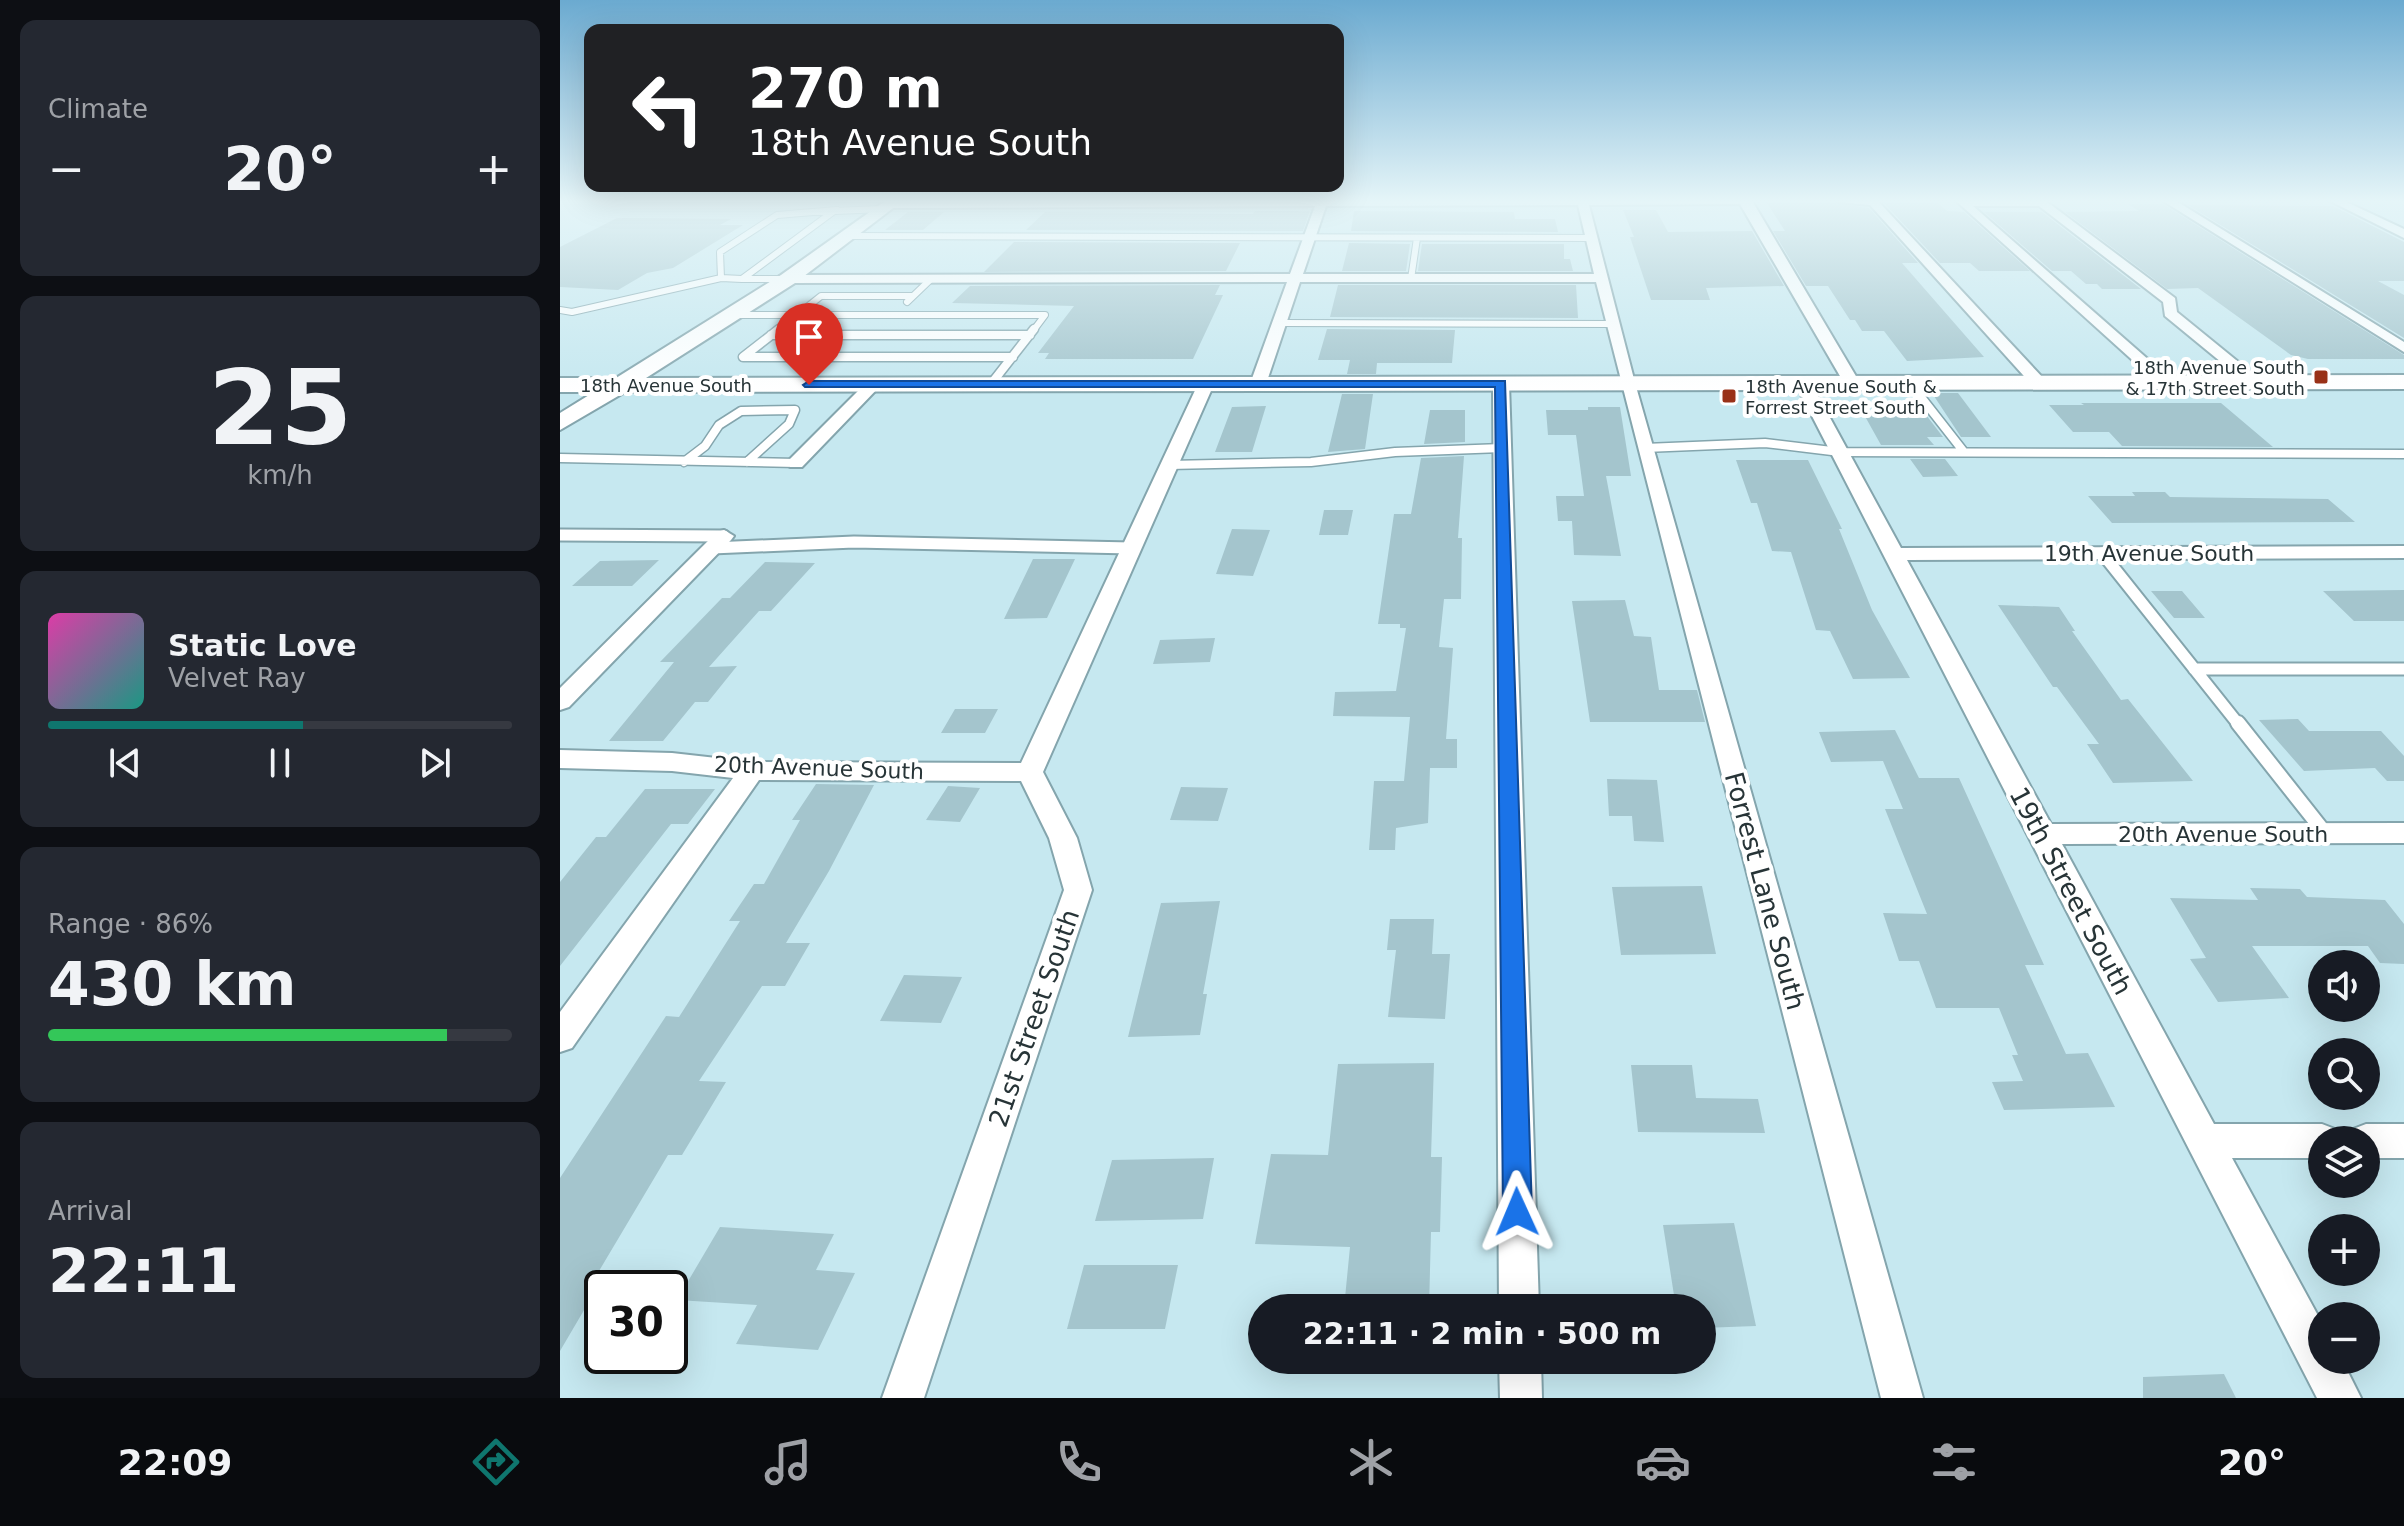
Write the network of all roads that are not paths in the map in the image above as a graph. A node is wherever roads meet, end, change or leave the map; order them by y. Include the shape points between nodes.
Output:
1 (720, 264) edge
2 (762, 264) edge
3 (808, 264) edge
4 (1300, 264) edge
5 (1413, 264) edge
6 (1599, 264) edge
7 (1783, 264) edge
8 (1930, 264) edge
9 (2032, 264) edge
10 (2122, 264) edge
11 (2270, 264) edge
12 (721, 278) junction
13 (1602, 278) junction
14 (742, 279) junction
15 (788, 279) junction
16 (931, 279) junction
17 (1295, 279) junction
18 (1411, 279) junction
19 (913, 296) junction
20 (560, 310) edge
21 (731, 315) junction
22 (796, 315) junction
23 (893, 315) junction
24 (1279, 323) junction
25 (1613, 324) junction
26 (771, 335) junction
27 (1030, 335) junction
28 (2404, 348) edge
29 (1013, 357) junction
30 (2038, 382) junction
31 (2166, 382) junction
32 (2255, 382) junction
33 (2404, 382) edge
34 (1501, 383) junction
35 (1627, 383) junction
36 (1803, 383) junction
37 (1852, 383) junction
38 (1910, 383) junction
39 (991, 384) junction
40 (1206, 384) junction
41 (1258, 384) junction
42 (560, 385) edge
43 (618, 385) junction
44 (873, 385) junction
45 (560, 423) edge
46 (1502, 448) junction
47 (1645, 448) junction
48 (1840, 452) junction
49 (1964, 452) junction
50 (2404, 454) edge
51 (560, 458) edge
52 (684, 462) junction
53 (747, 462) junction
54 (796, 463) joint
55 (1169, 465) junction
56 (560, 535) edge
57 (718, 542) junction
58 (1131, 548) junction
59 (2404, 552) edge
60 (2102, 553) junction
61 (1893, 554) junction
62 (2194, 669) junction
63 (2404, 669) edge
64 (560, 702) edge
65 (560, 759) edge
66 (752, 771) junction
67 (1030, 772) junction
68 (2325, 833) junction
69 (2404, 833) edge
70 (2041, 834) junction
71 (560, 1038) edge
72 (2204, 1141) junction
73 (2308, 1141) edge
74 (2380, 1141) edge
75 (2404, 1141) edge
76 (1519, 1294) edge
77 (1520, 1374) edge
78 (903, 1398) edge
79 (1521, 1398) edge
80 (1902, 1398) edge
81 (2340, 1398) edge

1 - 12 lane
2 - 14 lane
3 - 15 street
4 - 17 street
5 - 18 lane
6 - 13 street, Forrest Lane South
7 - 37 street
8 - 30 street
9 - 31 street
10 - 32 street via 2170,301 2170,313
11 - 28 street
12 - 14 lane
12 - 20 lane via 572,312
13 - 18 street
13 - 25 street, Forrest Lane South
14 - 15 lane
15 - 16 street
15 - 21 street
16 - 17 street
16 - 19 lane
17 - 18 street
17 - 24 street
19 - 22 lane via 821,296
19 - 23 lane
21 - 22 lane
21 - 43 street
22 - 23 lane
22 - 26 lane
23 - 27 lane via 1045,315
24 - 25 lane
24 - 41 street
25 - 35 street, Forrest Lane South
26 - 27 lane
26 - 29 lane via 743,357
27 - 29 lane
29 - 39 lane
30 - 31 street, 18th Avenue South
30 - 38 street, 18th Avenue South
31 - 32 street, 18th Avenue South
32 - 33 street, 18th Avenue South
34 - 35 street, 18th Avenue South
34 - 41 street, 18th Avenue South
34 - 46 street
35 - 36 street, 18th Avenue South
35 - 47 street, Forrest Lane South
36 - 37 street, 18th Avenue South
36 - 48 street, 19th Street South
37 - 38 street, 18th Avenue South
38 - 49 lane
39 - 40 street, 18th Avenue South
39 - 44 street, 18th Avenue South
40 - 41 street, 18th Avenue South
40 - 55 street
42 - 43 street, 18th Avenue South
43 - 44 street, 18th Avenue South
43 - 45 street
44 - 54 street
46 - 55 lane via 1311,462
46 - 76 street
47 - 48 lane via 1765,443
47 - 80 street, Forrest Lane South
48 - 49 lane
48 - 61 street, 19th Street South
49 - 50 lane
51 - 52 lane
52 - 53 lane
52 - 53 lane via 705,446 719,425 741,411 795,410 789,424
53 - 54 lane
55 - 58 street
56 - 57 lane
57 - 58 lane
57 - 64 street
58 - 67 street
59 - 60 street, 19th Avenue South
60 - 61 street, 19th Avenue South
60 - 62 lane
61 - 70 street, 19th Street South
62 - 63 lane
62 - 68 lane
65 - 66 street, 20th Avenue South
66 - 67 street, 20th Avenue South
66 - 71 street
67 - 78 street, 21st Street South via 1063,838 1078,890
68 - 69 street, 20th Avenue South
68 - 70 street, 20th Avenue South
70 - 72 street, 19th Street South
72 - 73 street
72 - 81 street, 19th Street South
74 - 75 street
77 - 79 street

